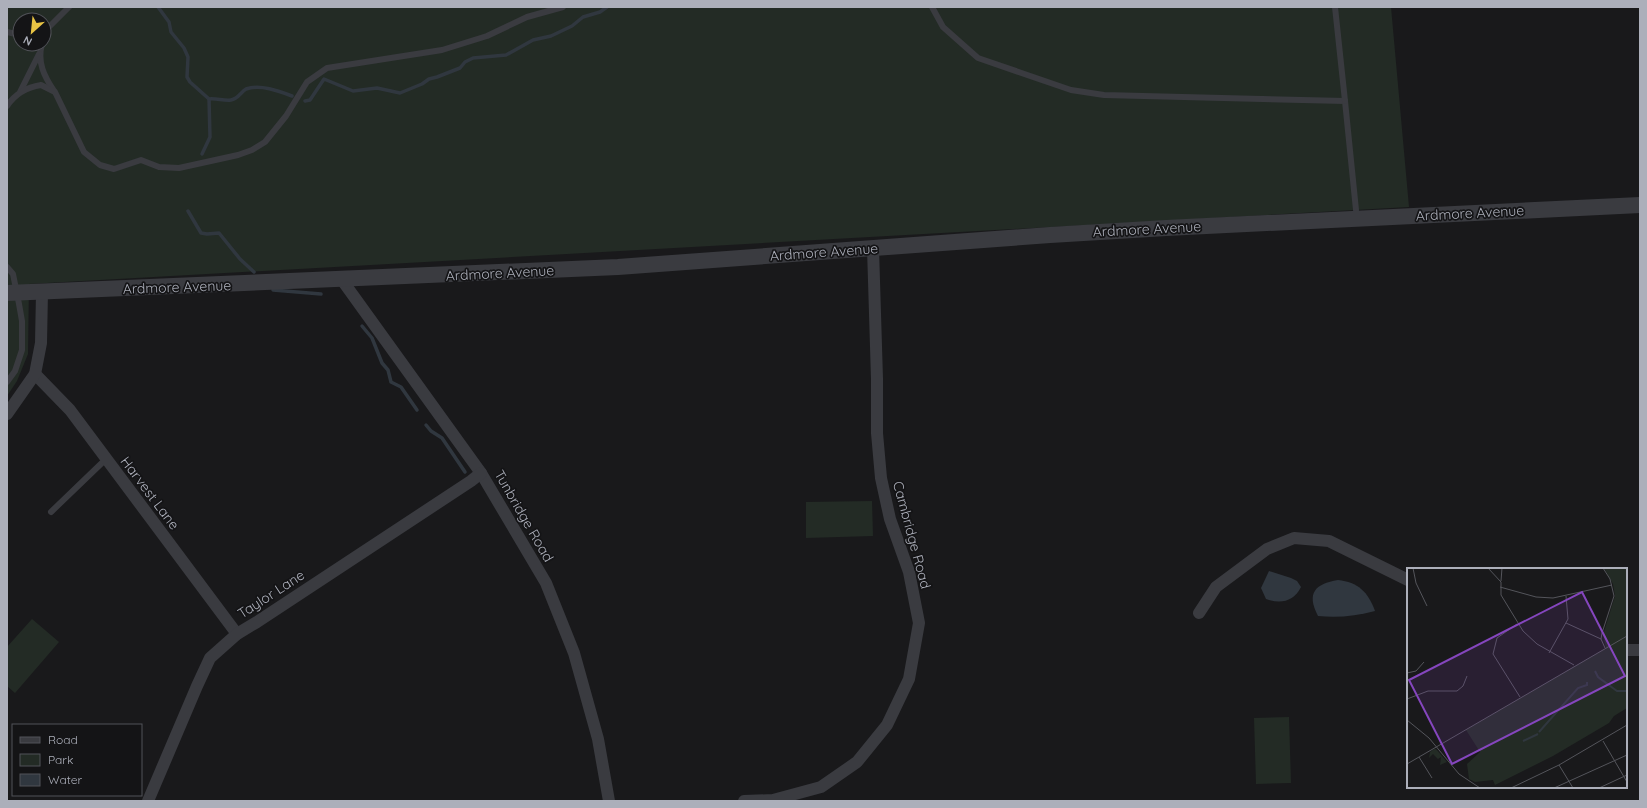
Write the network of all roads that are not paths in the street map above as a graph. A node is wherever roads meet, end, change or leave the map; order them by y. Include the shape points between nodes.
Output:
1 (70, 7) edge
2 (563, 7) edge
3 (932, 7) edge
4 (1335, 7) edge
5 (52, 26) edge
6 (39, 54) joint
7 (54, 92) junction
8 (19, 94) junction
9 (1345, 101) junction
10 (7, 106) edge
11 (1640, 205) edge
12 (1356, 210) dead end
13 (873, 248) junction
14 (7, 267) edge
15 (342, 280) junction
16 (42, 292) junction
17 (12, 293) edge
18 (35, 374) junction
19 (7, 382) edge
20 (7, 414) edge
21 (106, 458) junction
22 (481, 473) junction
23 (51, 512) dead end
24 (1407, 580) edge
25 (1199, 613) dead end
26 (237, 634) junction
27 (1627, 650) edge
28 (1640, 650) edge
29 (148, 801) edge
30 (609, 801) edge
31 (744, 801) edge

1 - 5 lane
2 - 7 lane via 527,17 487,36 442,50 327,68 307,82 280,125 265,142 238,155 179,168 159,167 141,160 114,169 100,165 84,152
3 - 9 lane via 943,27 978,58 1071,90 1104,95
4 - 9 lane
6 - 7 lane via 45,77
6 - 8 lane
7 - 8 lane via 41,85 29,87
8 - 10 lane
9 - 12 lane
11 - 13 street, Ardmore Avenue via 1166,228
13 - 15 street, Ardmore Avenue via 618,267
13 - 31 street, Cambridge Road via 877,433 881,478 890,519 909,572 919,623 908,679 887,724 857,762 821,788 773,800
14 - 17 lane via 13,274
15 - 16 street, Ardmore Avenue
15 - 22 street, Tunbridge Road
16 - 17 street, Ardmore Avenue
16 - 18 street via 41,343
17 - 19 lane via 22,321 22,350 15,371
18 - 20 street
18 - 21 street, Harvest Lane via 70,410
21 - 23 lane
21 - 26 street, Harvest Lane
22 - 26 street, Taylor Lane
22 - 30 street, Tunbridge Road via 546,582 572,646 598,739
24 - 25 street via 1329,541 1294,538 1266,549 1216,587
26 - 29 street, Taylor Lane via 210,658
27 - 28 street

